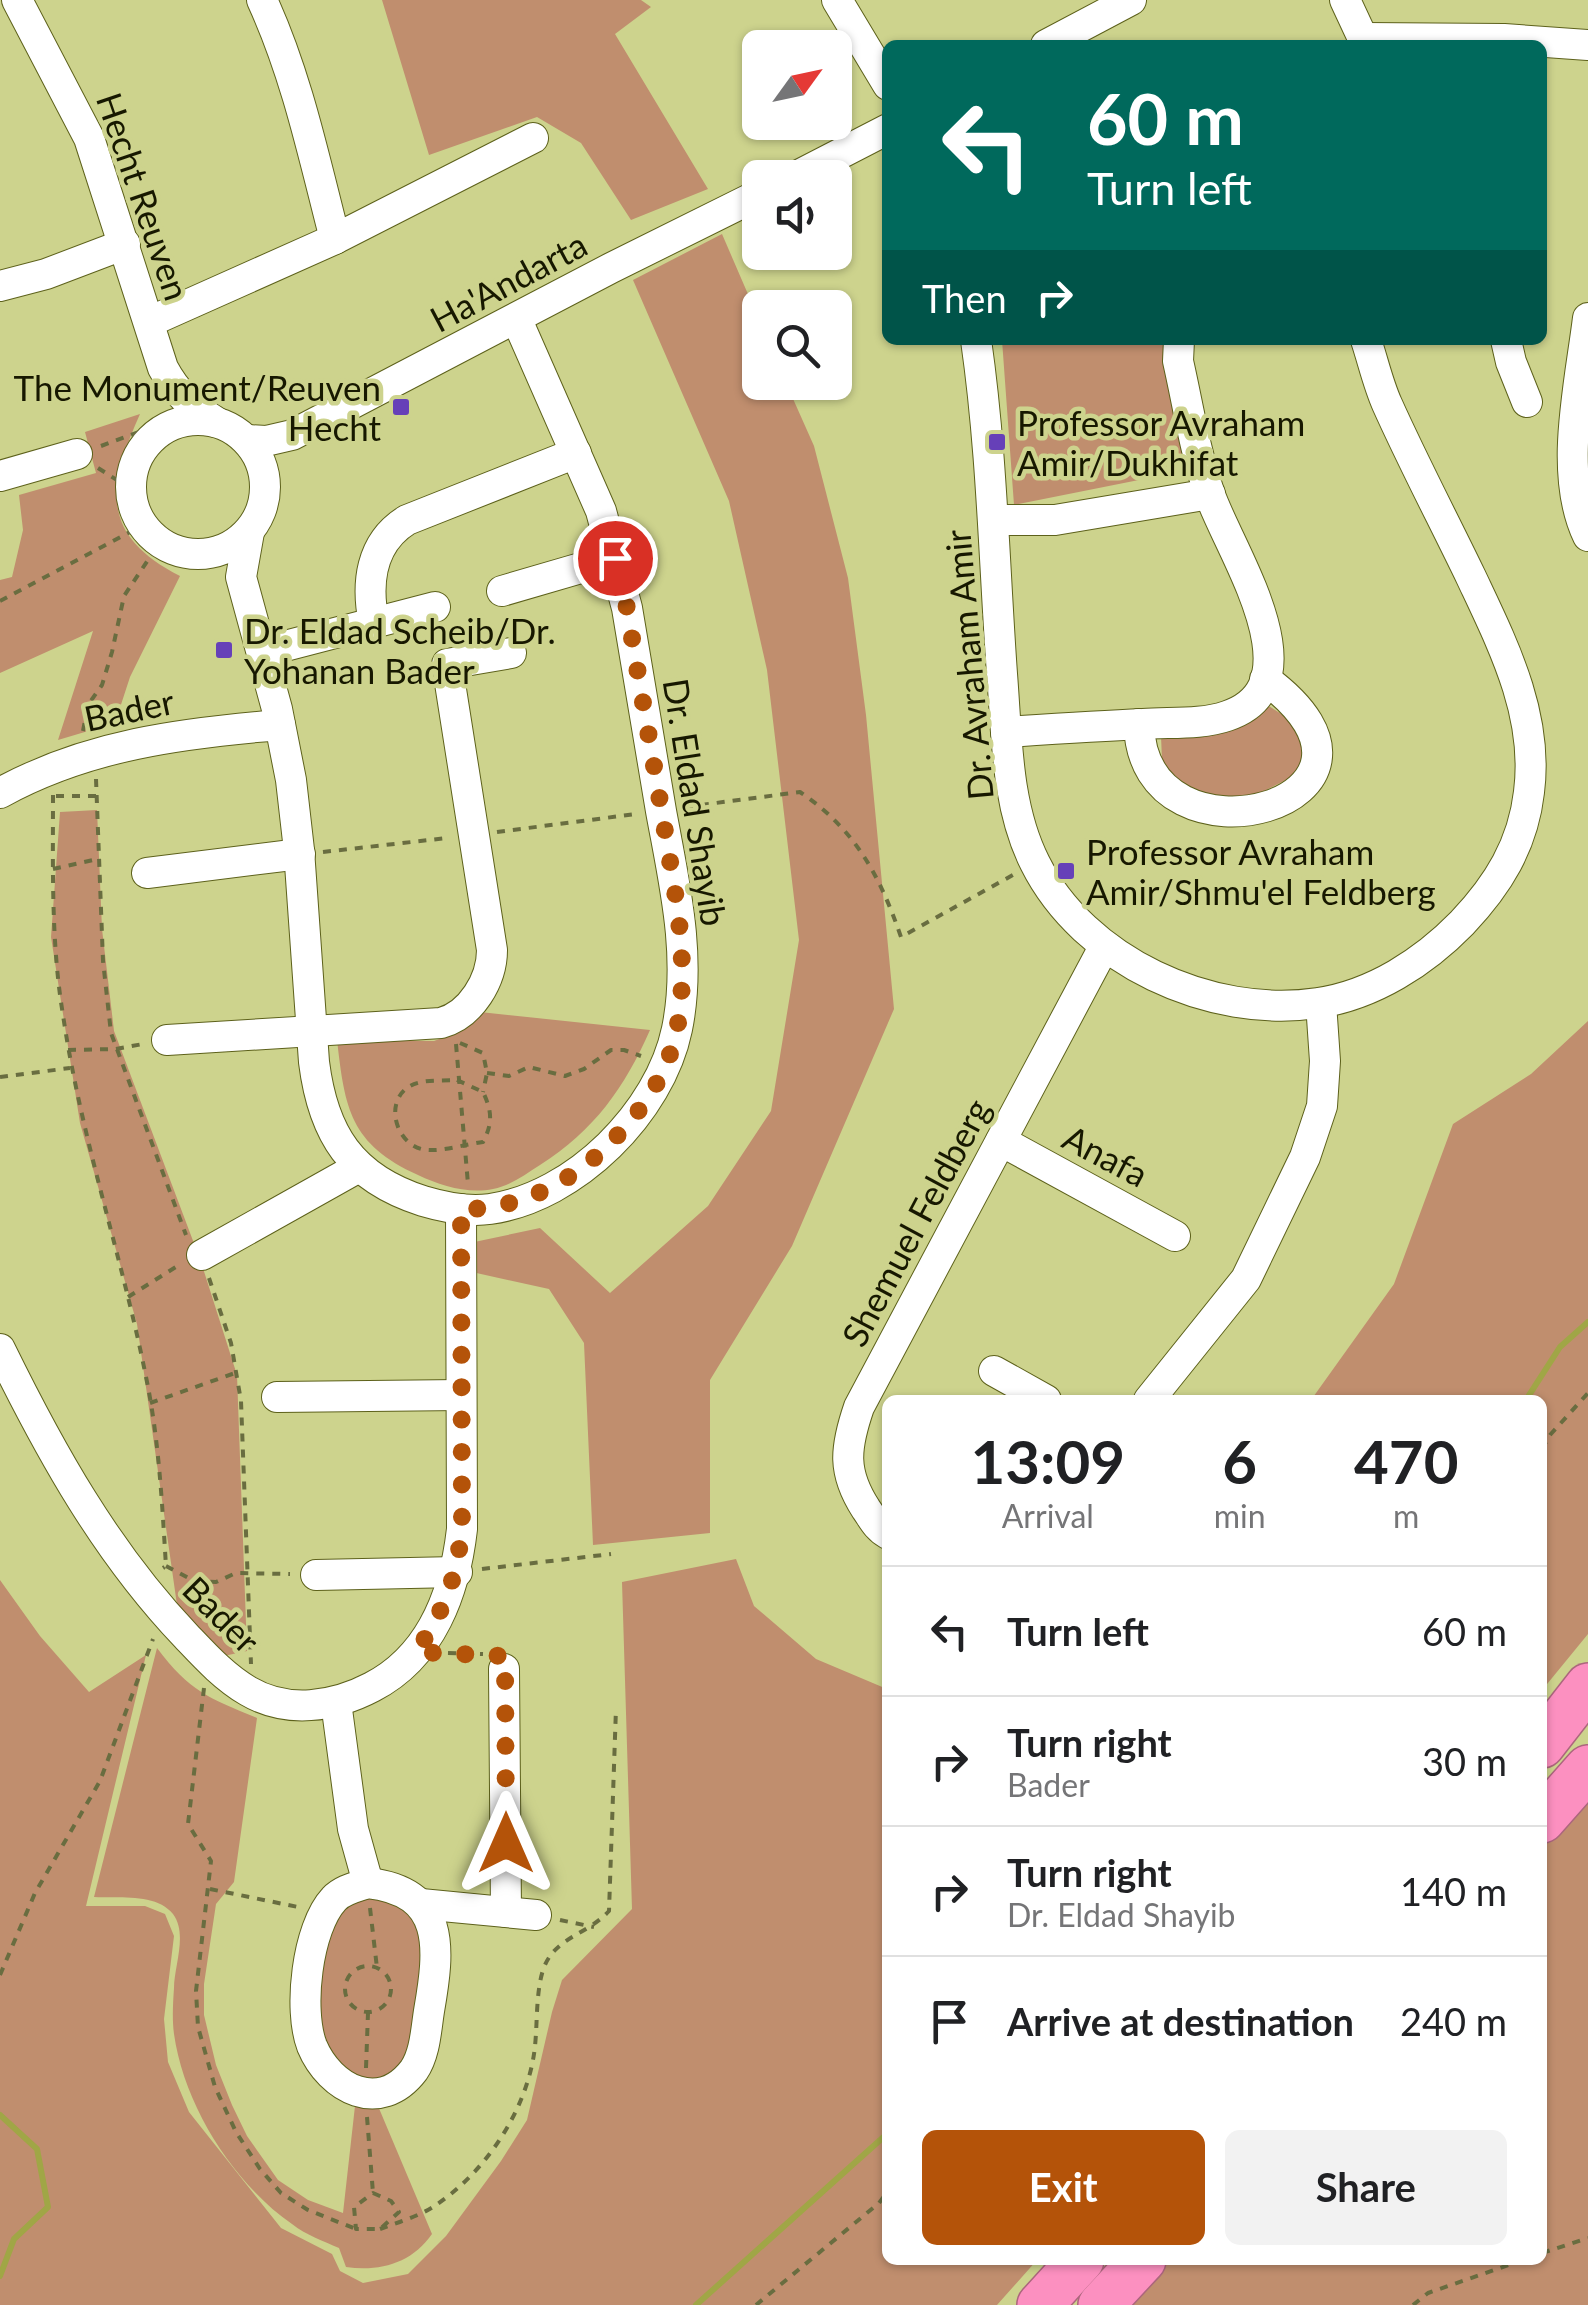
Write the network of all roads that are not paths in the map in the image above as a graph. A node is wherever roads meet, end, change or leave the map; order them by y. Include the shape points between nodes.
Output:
1 (17, 0) edge
2 (262, 0) edge
3 (837, 0) edge
4 (1131, 0) edge
5 (1345, 0) edge
6 (1055, 40) edge
7 (1365, 40) edge
8 (1547, 44) edge
9 (1588, 45) edge
10 (882, 75) edge
11 (882, 131) edge
12 (533, 138) dead end
13 (827, 160) edge
14 (742, 203) edge
15 (335, 239) junction
16 (125, 244) junction
17 (0, 286) edge
18 (1588, 318) edge
19 (517, 320) junction
20 (149, 322) junction
21 (976, 345) edge
22 (1179, 345) edge
23 (1368, 345) edge
24 (1507, 345) edge
25 (163, 368) junction
26 (1527, 402) dead end
27 (216, 422) junction
28 (155, 430) junction
29 (292, 435) junction
30 (247, 440) junction
31 (78, 454) road end
32 (576, 454) junction
33 (264, 472) junction
34 (0, 476) edge
35 (1210, 494) junction
36 (994, 520) junction
37 (249, 532) junction
38 (1588, 536) edge
39 (196, 555) junction
40 (615, 558) junction
41 (502, 592) dead end
42 (248, 604) junction
43 (435, 607) dead end
44 (374, 623) junction
45 (262, 652) junction
46 (511, 653) dead end
47 (1265, 678) junction
48 (1139, 724) junction
49 (280, 725) junction
50 (1006, 732) junction
51 (0, 793) edge
52 (300, 854) junction
53 (148, 873) dead end
54 (1104, 947) junction
55 (1321, 1003) junction
56 (312, 1030) junction
57 (167, 1040) road end
58 (1000, 1141) junction
59 (359, 1167) junction
60 (461, 1209) junction
61 (1175, 1236) dead end
62 (198, 1256) road end
63 (0, 1349) edge
64 (994, 1371) dead end
65 (462, 1395) junction
66 (1037, 1395) edge
67 (1153, 1395) edge
68 (277, 1396) dead end
69 (882, 1531) edge
70 (457, 1572) junction
71 (316, 1575) road end
72 (504, 1669) road end
73 (1588, 1686) edge
74 (1588, 1700) edge
75 (336, 1702) junction
76 (1547, 1741) edge
77 (1547, 1743) edge
78 (1588, 1768) edge
79 (1547, 1814) edge
80 (368, 1883) junction
81 (421, 1904) junction
82 (1076, 2265) edge
83 (1137, 2265) edge
84 (1040, 2305) edge
85 (1101, 2305) edge

1 - 16 street, Hecht Reuven via 90,138
2 - 15 street via 300,102
3 - 10 street
4 - 6 street
5 - 7 street
8 - 9 street
11 - 13 street
12 - 15 street
14 - 19 street, Ha'Andarta
15 - 20 street
16 - 17 street
16 - 20 street, Hecht Reuven
18 - 38 street via 1572,478
19 - 29 street, Ha'Andarta
19 - 32 street, Dr. Eldad Shayib
20 - 25 street, Hecht Reuven
21 - 36 street, Dr. Avraham Amir
22 - 35 street
23 - 55 street, Dr. Avraham Amir via 1385,400 1510,659 1530,731 1530,791 1517,848 1490,893 1457,928 1420,961
24 - 26 street
25 - 27 street, Hecht Reuven via 189,405
25 - 28 street, Hecht Reuven
27 - 28 street via 182,421
27 - 30 street
28 - 39 street via 133,469 134,508 151,534
29 - 30 street, Ha'Andarta
29 - 33 street, Ha'Andarta
30 - 33 street
31 - 34 street
32 - 40 street, Dr. Eldad Shayib
32 - 44 street via 393,528 370,575
33 - 37 street via 266,496
35 - 36 street via 1055,520
35 - 47 street via 1270,644
36 - 50 street, Dr. Avraham Amir
37 - 39 street via 230,547
37 - 42 street via 241,568
39 - 42 street, Dr. Eldad Shayib via 222,572
40 - 41 street
40 - 60 street, Dr. Eldad Shayib via 682,930 677,1030 640,1113 590,1162 523,1200
42 - 45 street, Dr. Eldad Shayib
43 - 44 street
44 - 45 street
45 - 49 street, Dr. Eldad Shayib
46 - 56 street via 447,664 492,956 484,983 454,1031 441,1023
47 - 48 street via 1258,694 1228,716
47 - 48 street via 1293,699 1318,739 1314,772 1275,804 1232,813 1186,802 1153,773
48 - 50 street
49 - 51 street, Bader via 178,736
49 - 52 street, Dr. Eldad Shayib
50 - 54 street, Dr. Avraham Amir via 1014,805 1034,863
52 - 53 street
52 - 56 street, Dr. Eldad Shayib
54 - 55 street, Dr. Avraham Amir via 1193,992 1242,1002
54 - 58 street, Shemuel Feldberg
55 - 67 street via 1322,1106 1305,1157 1246,1279
56 - 57 street
56 - 59 street, Dr. Eldad Shayib via 318,1095 341,1147
58 - 61 street, Anafa
58 - 69 street, Shemuel Feldberg via 847,1442 848,1472
59 - 60 street, Dr. Eldad Shayib via 405,1195
59 - 62 street
60 - 65 street, Bader
63 - 75 street, Bader via 66,1476 163,1611 251,1694 303,1707
64 - 66 street
65 - 68 street
65 - 70 street, Bader
70 - 71 street
70 - 75 street, Bader via 416,1652 384,1681
72 - 81 street via 521,1914
73 - 76 highway
74 - 77 highway
75 - 80 street via 353,1829
78 - 79 highway
80 - 81 street via 405,1892
80 - 81 street via 335,1898 316,1925 306,1986 310,2042 322,2065 333,2080 366,2094 398,2083 422,2052 435,1949
82 - 84 highway
83 - 85 highway

